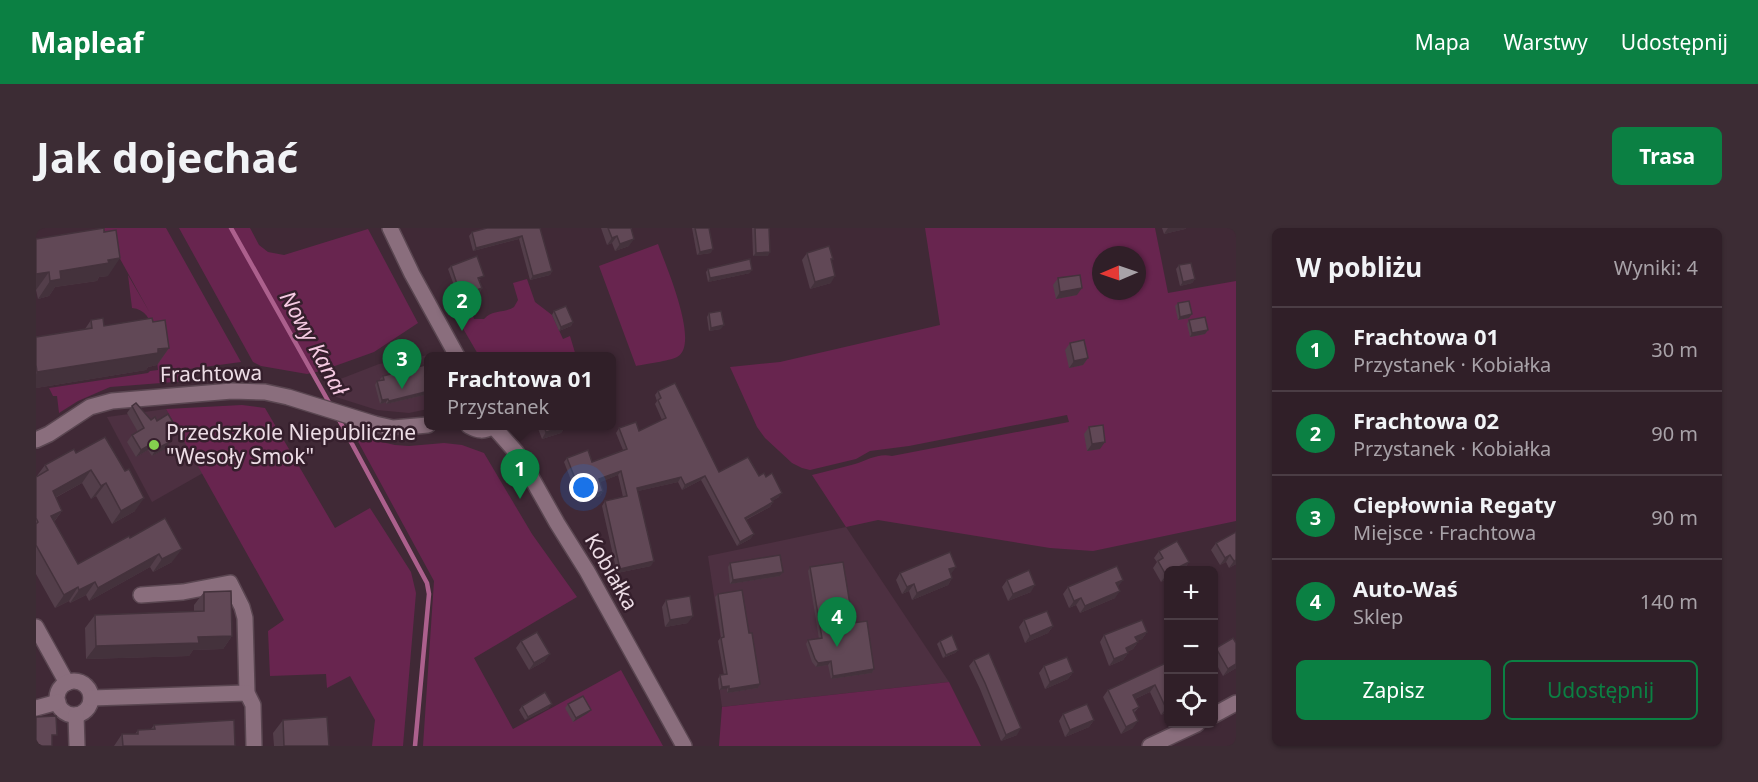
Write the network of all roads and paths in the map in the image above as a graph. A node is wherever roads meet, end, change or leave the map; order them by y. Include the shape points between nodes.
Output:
1 (390, 228) edge
2 (454, 352) edge
3 (424, 425) edge
4 (497, 430) edge
5 (36, 440) edge
6 (141, 595) dead end
7 (36, 627) edge
8 (68, 683) junction
9 (248, 693) junction
10 (91, 698) junction
11 (58, 702) junction
12 (1236, 703) edge
13 (36, 708) edge
14 (1218, 713) edge
15 (76, 715) junction
16 (1187, 728) edge
17 (77, 746) edge
18 (254, 746) edge
19 (684, 746) edge
20 (1150, 746) edge

1 - 2 street
3 - 5 street, Frachtowa via 393,428 299,399 232,391 112,400 90,407
4 - 19 street, Kobiałka via 526,468
6 - 9 street via 230,583 245,618
7 - 8 street
8 - 10 street via 83,684
8 - 11 street via 59,691
9 - 10 street
9 - 18 street via 253,705
10 - 15 street via 87,709
11 - 13 street
11 - 15 street via 67,714
12 - 14 street
15 - 17 street
16 - 20 street

